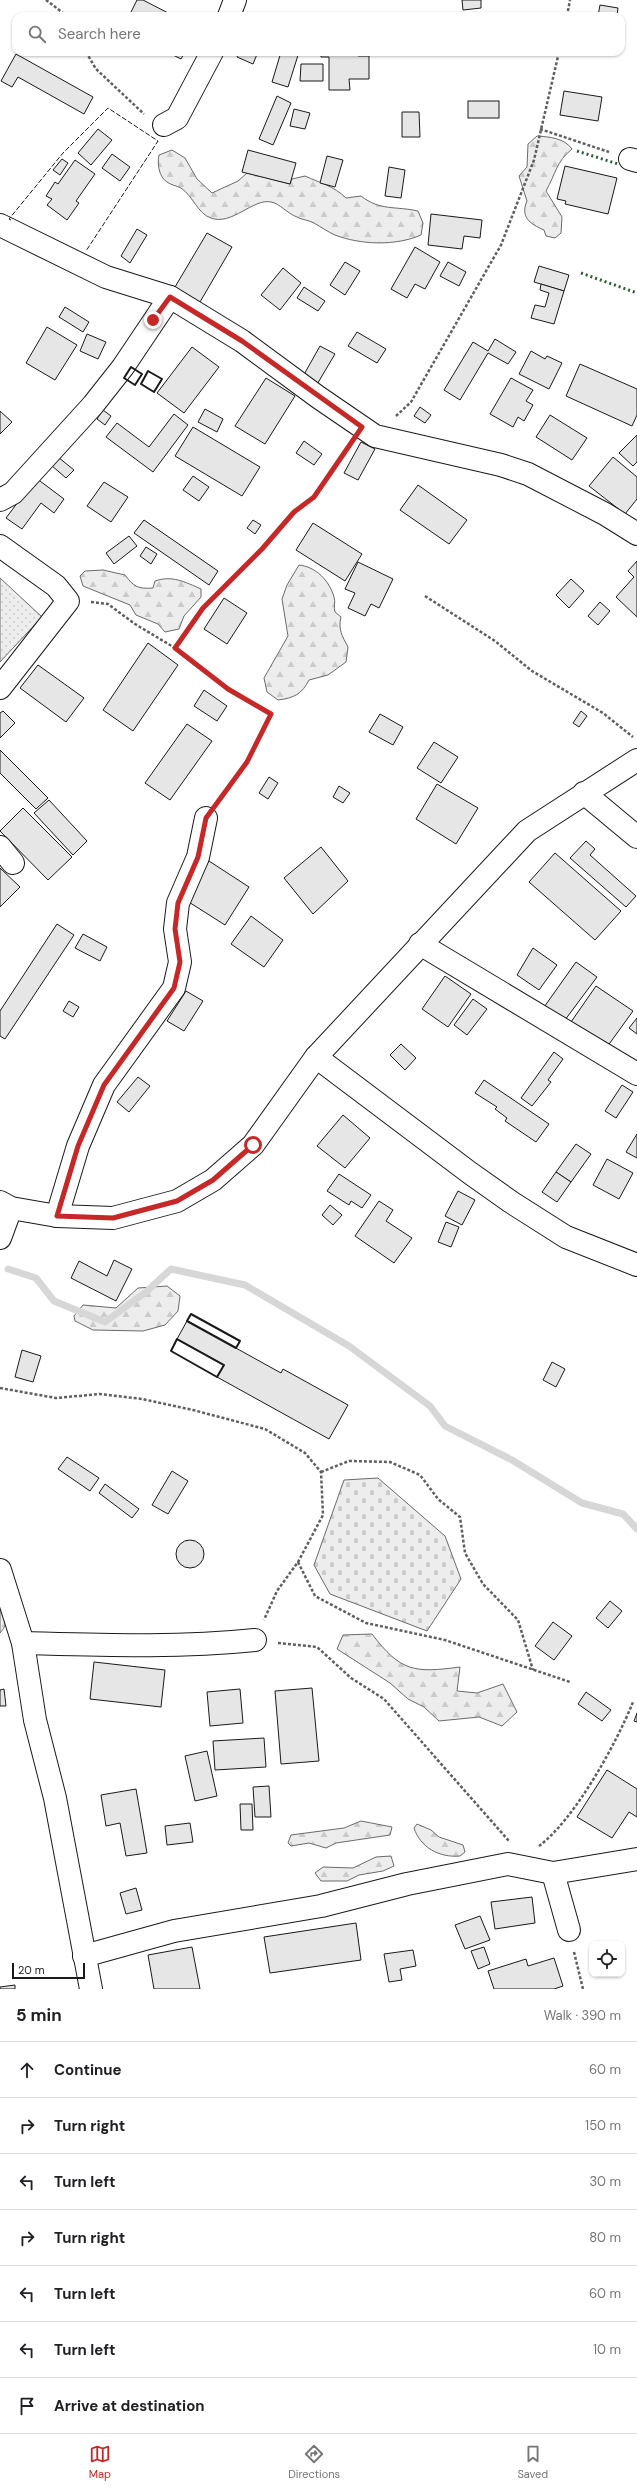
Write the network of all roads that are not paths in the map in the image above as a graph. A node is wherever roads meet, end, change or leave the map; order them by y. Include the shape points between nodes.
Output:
1 (235, 0) edge
2 (230, 12) edge
3 (210, 56) edge
4 (164, 125) road end
5 (0, 225) edge
6 (170, 297) junction
7 (0, 500) edge
8 (637, 534) edge
9 (0, 546) edge
10 (0, 688) edge
11 (637, 760) edge
12 (584, 794) junction
13 (206, 818) road end
14 (637, 837) edge
15 (420, 944) junction
16 (316, 1056) junction
17 (637, 1074) edge
18 (5, 1205) edge
19 (57, 1216) junction
20 (0, 1238) edge
21 (637, 1265) edge
22 (0, 1570) edge
23 (255, 1640) road end
24 (23, 1643) junction
25 (637, 1859) edge
26 (553, 1873) junction
27 (569, 1930) road end
28 (84, 1956) junction
29 (91, 1989) edge

1 - 2 street
3 - 4 street via 177,118
5 - 6 street via 106,277
6 - 7 street via 123,367 93,405 13,493
6 - 8 street via 242,341 368,431 528,474 605,514
9 - 10 street via 56,586 68,600
11 - 12 street
12 - 14 street
12 - 15 street via 527,831
13 - 19 street via 198,857 178,903 175,929 180,962 174,988 104,1085 78,1146
15 - 16 street
15 - 17 street
16 - 19 street via 253,1145 213,1180 177,1201 113,1218
16 - 21 street via 470,1174 511,1202 566,1237
18 - 19 street
18 - 20 street
22 - 24 street
23 - 24 street via 201,1646
24 - 28 street via 35,1720 55,1798
25 - 26 street
26 - 27 street
26 - 28 street via 508,1864 407,1884 321,1906 174,1931
28 - 29 street

